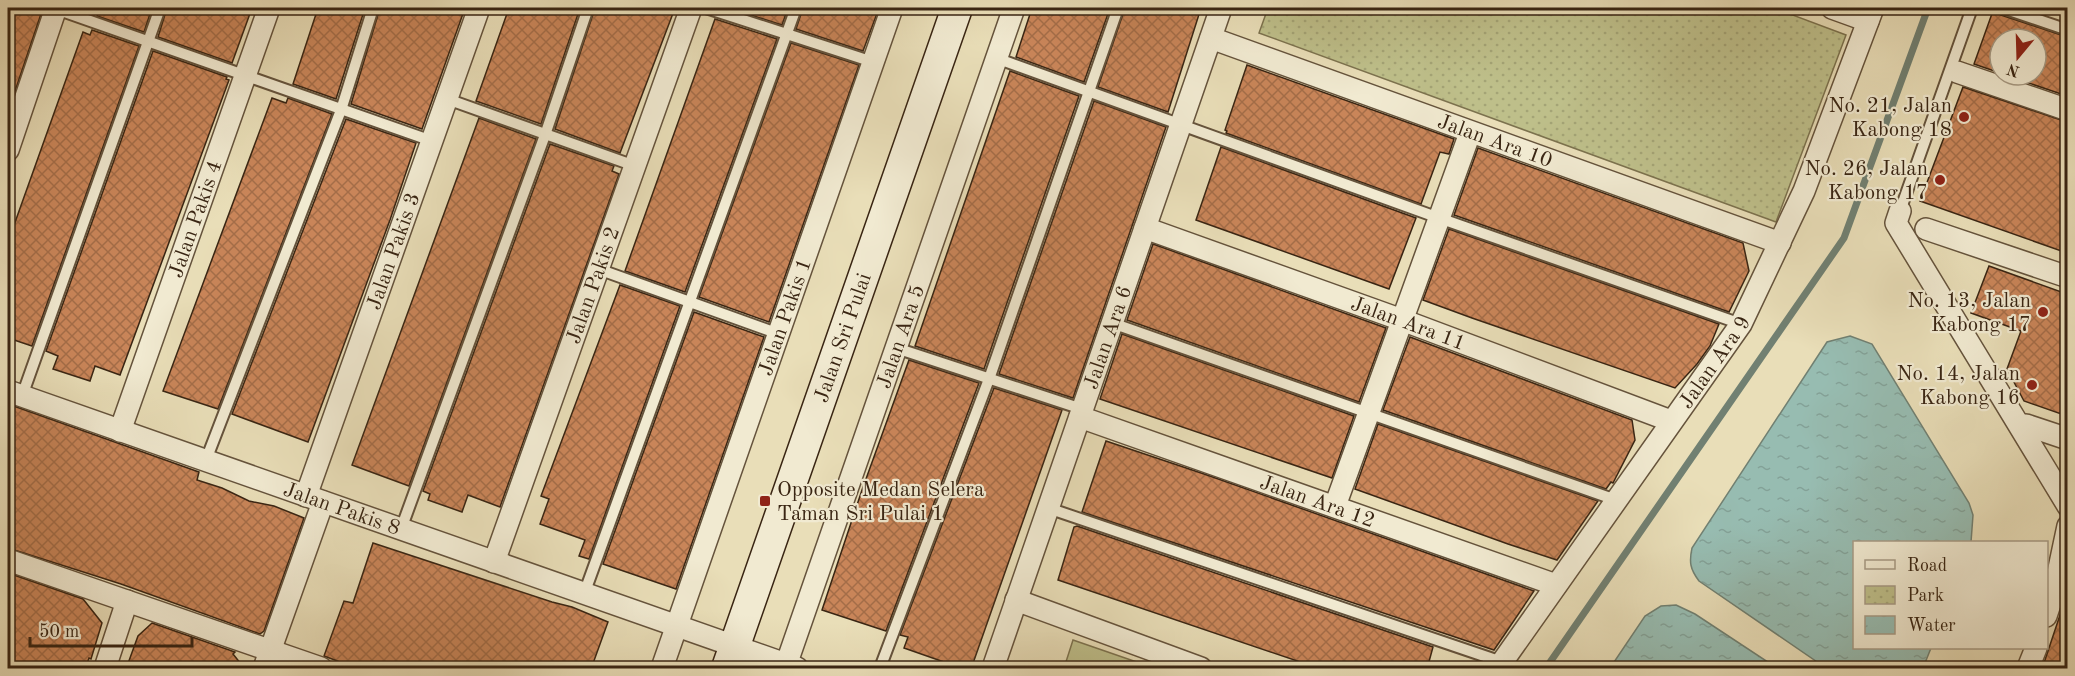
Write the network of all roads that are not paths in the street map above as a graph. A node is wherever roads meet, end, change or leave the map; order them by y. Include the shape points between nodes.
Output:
1 (56, 8) edge
2 (160, 8) edge
3 (269, 8) edge
4 (373, 8) edge
5 (479, 8) edge
6 (588, 8) edge
7 (691, 8) edge
8 (706, 8) edge
9 (796, 8) edge
10 (892, 8) edge
11 (957, 8) edge
12 (1014, 8) edge
13 (1118, 8) edge
14 (1221, 8) edge
15 (1832, 8) edge
16 (1972, 8) edge
17 (2003, 8) edge
18 (1871, 14) edge
19 (2067, 30) edge
20 (786, 34) junction
21 (1210, 38) junction
22 (148, 42) junction
23 (996, 58) junction
24 (873, 62) junction
25 (1957, 72) dead end
26 (245, 77) junction
27 (1088, 90) junction
28 (447, 99) junction
29 (341, 110) junction
30 (2067, 110) edge
31 (1181, 123) junction
32 (1470, 133) junction
33 (545, 135) junction
34 (432, 141) junction
35 (8, 150) edge
36 (635, 166) junction
37 (1900, 211) joint
38 (1439, 218) junction
39 (1145, 228) junction
40 (1926, 229) dead end
41 (1780, 243) junction
42 (598, 269) junction
43 (2067, 277) edge
44 (688, 302) junction
45 (1402, 320) junction
46 (1112, 323) junction
47 (1741, 324) junction
48 (779, 334) junction
49 (896, 348) junction
50 (989, 379) junction
51 (15, 394) edge
52 (1369, 412) junction
53 (1081, 413) junction
54 (1671, 421) junction
55 (2026, 425) dead end
56 (120, 431) junction
57 (2067, 439) edge
58 (206, 460) junction
59 (315, 499) junction
60 (1616, 500) junction
61 (1335, 506) junction
62 (2067, 506) edge
63 (1048, 508) junction
64 (2067, 526) edge
65 (401, 529) junction
66 (8, 560) edge
67 (494, 562) junction
68 (1556, 585) junction
69 (585, 594) junction
70 (2061, 595) edge
71 (1016, 600) junction
72 (127, 601) junction
73 (2048, 613) edge
74 (676, 626) junction
75 (2036, 649) edge
76 (731, 658) edge
77 (267, 659) edge
78 (1500, 665) edge
79 (790, 667) edge
80 (105, 669) edge
81 (321, 669) edge
82 (662, 669) edge
83 (880, 669) edge
84 (993, 669) edge
85 (1201, 669) edge
86 (2028, 669) edge

1 - 22 lane
1 - 35 street
2 - 22 lane
3 - 26 street, Jalan Pakis 4
4 - 29 lane
5 - 28 street, Jalan Pakis 3
6 - 33 lane
7 - 36 street, Jalan Pakis 2
8 - 20 lane
9 - 20 lane
10 - 24 street, Jalan Pakis 1
11 - 76 street, Jalan Sri Pulai
12 - 23 street, Jalan Ara 5
13 - 27 lane
14 - 21 street, Jalan Ara 6
15 - 18 street
16 - 37 lane
17 - 19 lane
18 - 41 street, Jalan Ara 9 via 1804,191
20 - 24 lane
20 - 44 lane
21 - 31 street, Jalan Ara 6
21 - 32 street, Jalan Ara 10
22 - 26 lane
22 - 51 lane
23 - 27 lane
23 - 49 street, Jalan Ara 5
24 - 48 street, Jalan Pakis 1
25 - 30 street
26 - 29 lane
26 - 56 street, Jalan Pakis 4
27 - 31 lane
27 - 50 lane
28 - 33 lane
28 - 34 street, Jalan Pakis 3
29 - 34 lane
29 - 58 lane
31 - 38 lane
31 - 39 street, Jalan Ara 6
32 - 38 street
32 - 41 street, Jalan Ara 10
33 - 36 lane
33 - 65 lane
34 - 59 street, Jalan Pakis 3
36 - 42 street, Jalan Pakis 2
37 - 62 street via 1896,223
38 - 45 street
38 - 47 lane
39 - 45 street, Jalan Ara 11
39 - 46 street, Jalan Ara 6
40 - 43 street
41 - 47 street, Jalan Ara 9
42 - 44 lane
42 - 67 street, Jalan Pakis 2
44 - 48 lane
44 - 69 lane
45 - 52 street
45 - 54 street, Jalan Ara 11
46 - 52 lane
46 - 53 street, Jalan Ara 6
47 - 54 street, Jalan Ara 9
48 - 74 street, Jalan Pakis 1
49 - 50 lane
49 - 79 street, Jalan Ara 5
50 - 53 lane
50 - 83 lane
51 - 56 street, Jalan Pakis 8
52 - 60 lane
52 - 61 street
53 - 61 street, Jalan Ara 12
53 - 63 street, Jalan Ara 6
54 - 60 street, Jalan Ara 9
55 - 57 street
56 - 58 street, Jalan Pakis 8
58 - 59 street, Jalan Pakis 8
59 - 65 street, Jalan Pakis 8
59 - 77 street, Jalan Pakis 3
60 - 68 street, Jalan Ara 9
61 - 68 street, Jalan Ara 12
63 - 71 street, Jalan Ara 6
63 - 78 lane
64 - 70 street
65 - 67 street, Jalan Pakis 8
66 - 72 street
67 - 69 street, Jalan Pakis 8
68 - 78 street, Jalan Ara 9
69 - 74 street, Jalan Pakis 8
70 - 73 street
71 - 84 street, Jalan Ara 6
71 - 85 street
72 - 77 street
72 - 80 street
74 - 76 street, Jalan Pakis 8
74 - 82 street, Jalan Pakis 1
75 - 86 street
76 - 79 street
77 - 81 street

